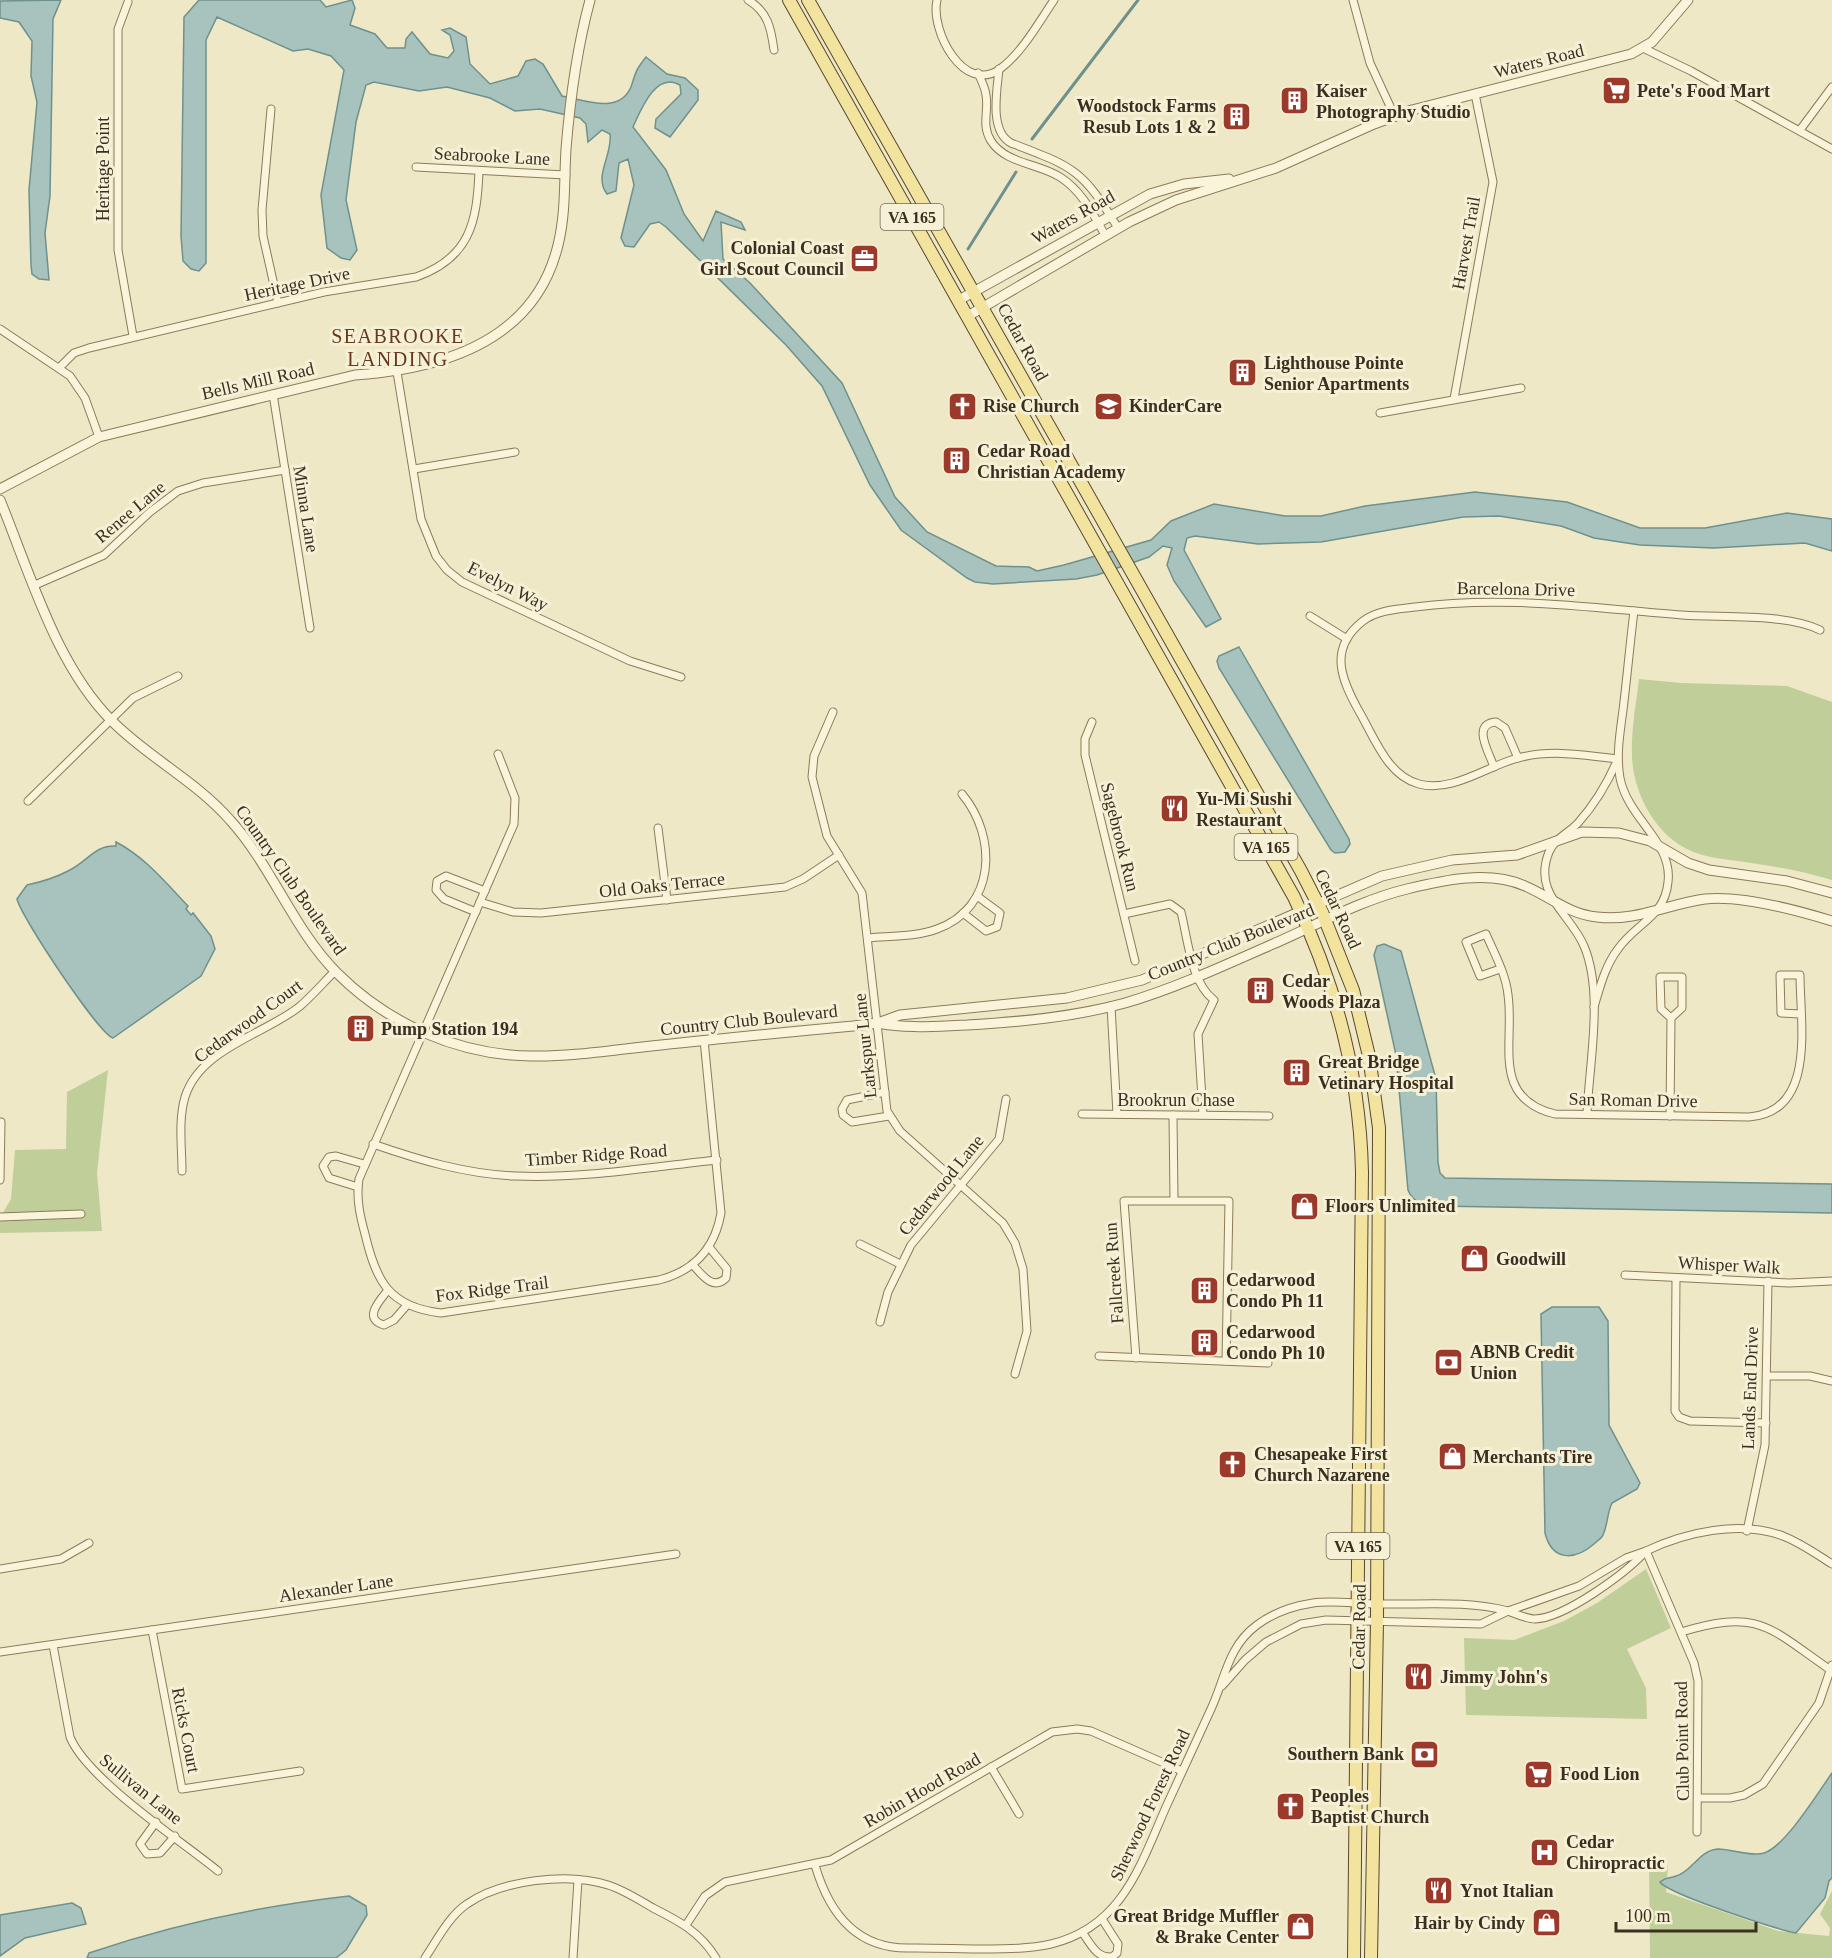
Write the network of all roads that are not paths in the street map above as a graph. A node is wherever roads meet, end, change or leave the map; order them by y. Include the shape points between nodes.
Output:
1 (590, 0) edge
2 (748, 0) edge
3 (789, 0) edge
4 (808, 0) edge
5 (937, 0) edge
6 (1054, 0) edge
7 (1353, 0) edge
8 (1688, 0) edge
9 (128, 2) dead end
10 (1643, 48) junction
11 (774, 50) dead end
12 (999, 69) junction
13 (978, 73) junction
14 (1832, 87) edge
15 (1475, 94) junction
16 (271, 109) dead end
17 (1395, 117) junction
18 (1800, 130) junction
19 (1832, 149) edge
20 (416, 167) dead end
21 (479, 171) junction
22 (566, 175) junction
23 (1246, 178) junction
24 (1110, 215) junction
25 (1097, 222) junction
26 (1118, 228) junction
27 (1105, 236) junction
28 (974, 291) junction
29 (959, 300) junction
30 (278, 303) junction
31 (983, 308) junction
32 (968, 316) junction
33 (0, 329) edge
34 (133, 336) junction
35 (60, 368) junction
36 (397, 372) junction
37 (1521, 388) dead end
38 (273, 394) junction
39 (1454, 399) junction
40 (1380, 413) dead end
41 (99, 437) junction
42 (515, 452) dead end
43 (414, 469) junction
44 (285, 470) junction
45 (0, 489) edge
46 (0, 500) edge
47 (34, 585) junction
48 (1634, 611) junction
49 (1310, 616) dead end
50 (310, 628) dead end
51 (1820, 630) dead end
52 (1347, 639) junction
53 (178, 676) dead end
54 (681, 677) dead end
55 (833, 712) dead end
56 (111, 720) junction
57 (1092, 722) dead end
58 (498, 754) dead end
59 (1518, 758) junction
60 (1617, 759) junction
61 (1494, 766) junction
62 (962, 794) dead end
63 (28, 801) dead end
64 (658, 828) dead end
65 (1557, 840) junction
66 (1659, 846) junction
67 (839, 855) junction
68 (485, 891) junction
69 (1832, 893) edge
70 (977, 896) junction
71 (667, 900) junction
72 (480, 902) junction
73 (1553, 902) junction
74 (1319, 904) junction
75 (1660, 910) junction
76 (476, 912) junction
77 (1301, 912) junction
78 (963, 913) junction
79 (1124, 914) junction
80 (1326, 921) junction
81 (1832, 921) edge
82 (1309, 929) junction
83 (868, 938) junction
84 (1135, 961) dead end
85 (1195, 968) junction
86 (1500, 969) junction
87 (335, 971) junction
88 (1111, 1006) junction
89 (1594, 1007) junction
90 (1800, 1014) junction
91 (1671, 1017) junction
92 (878, 1023) junction
93 (423, 1032) junction
94 (704, 1040) junction
95 (885, 1092) junction
96 (1006, 1099) dead end
97 (1082, 1114) dead end
98 (1117, 1114) junction
99 (1587, 1114) junction
100 (1173, 1115) junction
101 (1203, 1115) junction
102 (889, 1116) junction
103 (1269, 1116) dead end
104 (1670, 1116) junction
105 (1, 1122) edge
106 (373, 1144) junction
107 (717, 1160) junction
108 (364, 1164) junction
109 (182, 1171) dead end
110 (0, 1180) edge
111 (960, 1185) junction
112 (358, 1187) junction
113 (1174, 1200) junction
114 (81, 1214) dead end
115 (0, 1217) edge
116 (860, 1244) dead end
117 (709, 1247) junction
118 (900, 1264) junction
119 (693, 1265) junction
120 (1625, 1275) dead end
121 (1676, 1278) junction
122 (1768, 1281) junction
123 (1832, 1281) edge
124 (388, 1290) junction
125 (407, 1305) junction
126 (880, 1322) dead end
127 (1099, 1356) dead end
128 (1136, 1358) junction
129 (1226, 1361) junction
130 (1268, 1363) dead end
131 (1015, 1374) dead end
132 (1768, 1376) junction
133 (1832, 1381) edge
134 (1767, 1424) junction
135 (1747, 1531) junction
136 (89, 1543) dead end
137 (1646, 1551) junction
138 (676, 1554) dead end
139 (1832, 1564) edge
140 (0, 1569) edge
141 (1358, 1603) junction
142 (1377, 1604) junction
143 (1508, 1611) junction
144 (1357, 1621) junction
145 (1377, 1622) junction
146 (152, 1630) junction
147 (1680, 1632) junction
148 (53, 1645) junction
149 (0, 1653) edge
150 (1831, 1667) edge
151 (1222, 1686) junction
152 (991, 1767) junction
153 (1182, 1770) junction
154 (300, 1771) dead end
155 (1699, 1798) junction
156 (1018, 1814) dead end
157 (156, 1821) junction
158 (1698, 1832) dead end
159 (175, 1836) junction
160 (814, 1865) junction
161 (218, 1871) dead end
162 (578, 1880) junction
163 (1102, 1919) junction
164 (686, 1925) junction
165 (1082, 1932) junction
166 (425, 1958) edge
167 (573, 1958) edge
168 (716, 1958) edge
169 (1354, 1958) edge
170 (1371, 1958) edge

1 - 22 street, Bells Mill Road via 569,120
2 - 11 street via 770,22
3 - 29 main road, Cedar Road / VA 165
4 - 28 main road, Cedar Road / VA 165
5 - 13 street via 936,23 943,44 953,57
6 - 12 street
7 - 17 street via 1370,63
8 - 10 street, Waters Road via 1666,29
9 - 34 street, Heritage Point via 118,29 118,250
10 - 15 street, Waters Road via 1620,58
10 - 18 street
12 - 13 street
12 - 24 street via 997,120 1002,137 1070,166 1091,186
13 - 25 street via 987,97 986,129 994,145 1005,155 1061,177 1081,195
14 - 18 street
15 - 17 street, Waters Road
15 - 39 street, Harvest Trail via 1493,182
16 - 30 street via 262,236
17 - 23 street, Waters Road
18 - 19 street
20 - 21 street, Seabrooke Lane
21 - 22 street, Seabrooke Lane
21 - 30 street, Heritage Drive via 473,225 460,249 440,267 416,277
22 - 36 street, Bells Mill Road via 563,223 555,255 543,283 520,314 491,339 457,356
23 - 24 street, Waters Road via 1172,187
23 - 26 street, Waters Road via 1176,200
24 - 25 street, Waters Road
24 - 26 street
25 - 27 street
25 - 28 street, Waters Road
26 - 27 street, Waters Road
27 - 31 street, Waters Road
28 - 29 street, Waters Road
28 - 31 main road, Cedar Road / VA 165
29 - 32 main road, Cedar Road / VA 165
30 - 34 street, Heritage Drive
31 - 32 street, Waters Road
31 - 74 main road, Cedar Road / VA 165
32 - 77 main road, Cedar Road / VA 165
33 - 35 street
34 - 35 street, Heritage Drive via 79,351
35 - 41 street via 78,385
36 - 38 street, Bells Mill Road via 355,375
36 - 43 street, Evelyn Way
37 - 39 street
38 - 41 street, Bells Mill Road
38 - 44 street, Minna Lane
39 - 40 street
41 - 45 street, Bells Mill Road
42 - 43 street
43 - 54 street, Evelyn Way via 427,541 447,570 476,590 609,651
44 - 47 street, Renee Lane via 203,483 178,491 104,555
44 - 50 street, Minna Lane
46 - 47 street, Country Club Boulevard
47 - 56 street, Country Club Boulevard via 72,668
48 - 51 street, Barcelona Drive via 1790,620
48 - 52 street, Barcelona Drive via 1494,601 1447,603 1379,613 1362,621
48 - 60 street
49 - 52 street
52 - 61 street via 1341,656 1342,677 1396,772 1412,782 1434,786
53 - 56 street via 140,693
55 - 67 street, Larkspur Lane via 811,772 827,836
56 - 63 street
56 - 87 street, Country Club Boulevard via 198,788 232,821 300,927
57 - 79 street, Sagebrook Run via 1085,739 1085,755
58 - 68 street, Fox Ridge Trail via 516,811
59 - 60 street via 1555,753
59 - 61 street
59 - 61 street via 1504,728 1496,722 1487,723 1482,736
60 - 65 street via 1594,803
60 - 66 street via 1632,809
62 - 70 street via 978,815 987,852 986,871
64 - 71 street
65 - 66 street, Country Club Boulevard via 1582,832 1605,831
65 - 73 street via 1549,852 1546,872 1547,891
65 - 74 street, Country Club Boulevard via 1517,855 1452,860 1405,869
66 - 69 street, Country Club Boulevard via 1709,870 1787,881
66 - 75 street via 1669,868
67 - 71 street, Old Oaks Terrace via 785,887
67 - 83 street, Larkspur Lane via 862,893
68 - 72 street, Fox Ridge Trail
68 - 76 street via 446,876 437,881 440,896
70 - 78 street
70 - 78 street via 999,913 997,927 986,931
71 - 72 street, Old Oaks Terrace via 534,913 513,912
72 - 76 street, Fox Ridge Trail
73 - 75 street, Country Club Boulevard via 1579,914 1598,917 1633,918
73 - 80 street, Country Club Boulevard via 1523,885 1482,877 1405,890
73 - 89 street via 1584,945
74 - 77 street, Country Club Boulevard
74 - 80 main road, Cedar Road / VA 165
75 - 81 street, Country Club Boulevard via 1708,899 1778,907
75 - 89 street via 1615,951
76 - 93 street, Fox Ridge Trail
77 - 82 main road, Cedar Road / VA 165
77 - 85 street, Country Club Boulevard
78 - 83 street via 935,930
79 - 84 street, Sagebrook Run
79 - 85 street via 1164,904 1176,907 1181,912
80 - 82 street, Country Club Boulevard
80 - 142 main road, Cedar Road / VA 165 via 1363,1026 1379,1128
82 - 85 street, Country Club Boulevard
82 - 141 main road, Cedar Road / VA 165 via 1346,1036 1361,1138
83 - 92 street, Larkspur Lane
85 - 88 street, Country Club Boulevard
85 - 92 street, Country Club Boulevard via 1067,998 900,1015
85 - 101 street via 1203,992 1214,1000 1198,1034
86 - 86 street, San Roman Drive via 1486,934 1466,942 1480,976
86 - 99 street, San Roman Drive via 1509,997 1509,1064 1518,1090 1546,1112
87 - 93 street, Country Club Boulevard via 386,1013
87 - 109 street, Cedarwood Court via 298,1007 212,1060 199,1073 183,1106
88 - 92 street, Country Club Boulevard via 1015,1023 900,1028
88 - 98 street
89 - 99 street
90 - 90 street, San Roman Drive via 1781,1014 1780,975 1800,975
90 - 104 street, San Roman Drive via 1800,1073 1783,1104 1758,1116
91 - 91 street via 1682,1008 1682,977 1660,977 1660,1009
91 - 104 street
92 - 94 street, Country Club Boulevard
92 - 95 street, Larkspur Lane
93 - 94 street, Country Club Boulevard via 475,1050 529,1056
93 - 106 street, Fox Ridge Trail
94 - 107 street, Fox Ridge Trail
95 - 102 street, Larkspur Lane
95 - 102 street via 847,1100 842,1109 852,1122
96 - 111 street, Cedarwood Lane via 999,1138
97 - 98 street, Brookrun Chase
98 - 100 street, Brookrun Chase
99 - 104 street, San Roman Drive
100 - 101 street, Brookrun Chase
100 - 113 street
101 - 103 street, Brookrun Chase
102 - 111 street, Larkspur Lane via 900,1131
105 - 110 street
106 - 107 street, Timber Ridge Road via 451,1168 515,1176 556,1176
106 - 108 street, Fox Ridge Trail
107 - 117 street, Fox Ridge Trail via 721,1213
108 - 112 street, Fox Ridge Trail
108 - 112 street via 336,1156 329,1157 323,1166 329,1178
111 - 118 street, Cedarwood Lane via 926,1224
111 - 131 street, Larkspur Lane via 1003,1223 1021,1257 1027,1331
112 - 124 street, Fox Ridge Trail via 371,1261
113 - 128 street, Fallcreek Run via 1124,1201
113 - 129 street, Fallcreek Run via 1229,1201
114 - 115 street
116 - 118 street
117 - 119 street, Fox Ridge Trail
117 - 119 street via 727,1269 726,1278 710,1282
118 - 126 street, Cedarwood Lane
119 - 125 street, Fox Ridge Trail via 659,1280 470,1310 441,1313
120 - 121 street, Whisper Walk
121 - 122 street, Whisper Walk
121 - 134 street via 1674,1411 1690,1421
122 - 123 street, Whisper Walk
122 - 132 street, Lands End Drive
124 - 125 street, Fox Ridge Trail
124 - 125 street via 375,1305 376,1321 389,1323
127 - 128 street
128 - 129 street
129 - 130 street
132 - 133 street via 1810,1376
132 - 134 street, Lands End Drive
134 - 135 street, Lands End Drive
135 - 137 street, Sherwood Forest Road via 1692,1534
135 - 139 street, Sherwood Forest Road via 1781,1536
136 - 140 street via 51,1562
137 - 143 street, Sherwood Forest Road via 1626,1558 1579,1586
137 - 143 street, Sherwood Forest Road via 1599,1590 1570,1607 1535,1619
137 - 147 street, Club Point Road
138 - 146 street, Alexander Lane
141 - 142 street, Sherwood Forest Road
141 - 144 main road, Cedar Road / VA 165
141 - 151 street, Sherwood Forest Road via 1316,1603 1265,1620 1234,1649
142 - 143 street, Sherwood Forest Road via 1481,1604
142 - 145 main road, Cedar Road / VA 165
143 - 145 street, Sherwood Forest Road via 1480,1624
144 - 145 street, Sherwood Forest Road
144 - 151 street, Sherwood Forest Road via 1311,1621 1287,1629 1257,1649
144 - 169 main road, Cedar Road / VA 165
145 - 170 main road, Cedar Road / VA 165
146 - 148 street, Alexander Lane
146 - 154 street, Ricks Court via 182,1789
147 - 150 street via 1735,1621 1764,1625
147 - 155 street, Club Point Road via 1698,1681
148 - 149 street, Alexander Lane
148 - 157 street, Sullivan Lane via 75,1750 97,1774
150 - 155 street via 1819,1703 1763,1784 1744,1795
151 - 153 street, Sherwood Forest Road
152 - 153 street, Robin Hood Road via 1052,1732 1077,1729 1091,1731
152 - 156 street
152 - 160 street, Robin Hood Road via 831,1860
153 - 163 street, Sherwood Forest Road via 1133,1882
155 - 158 street, Club Point Road
157 - 159 street, Sullivan Lane
157 - 159 street via 140,1844 147,1854 160,1853
159 - 161 street, Sullivan Lane
160 - 164 street, Robin Hood Road via 725,1882 705,1896
160 - 165 street, Sherwood Forest Road via 833,1910 843,1922 868,1940 883,1945 1020,1947 1048,1944
162 - 164 street via 611,1886
162 - 166 street via 511,1885 483,1894 458,1912
162 - 167 street
163 - 165 street, Sherwood Forest Road
163 - 165 street via 1118,1944 1112,1957 1096,1952
164 - 168 street

